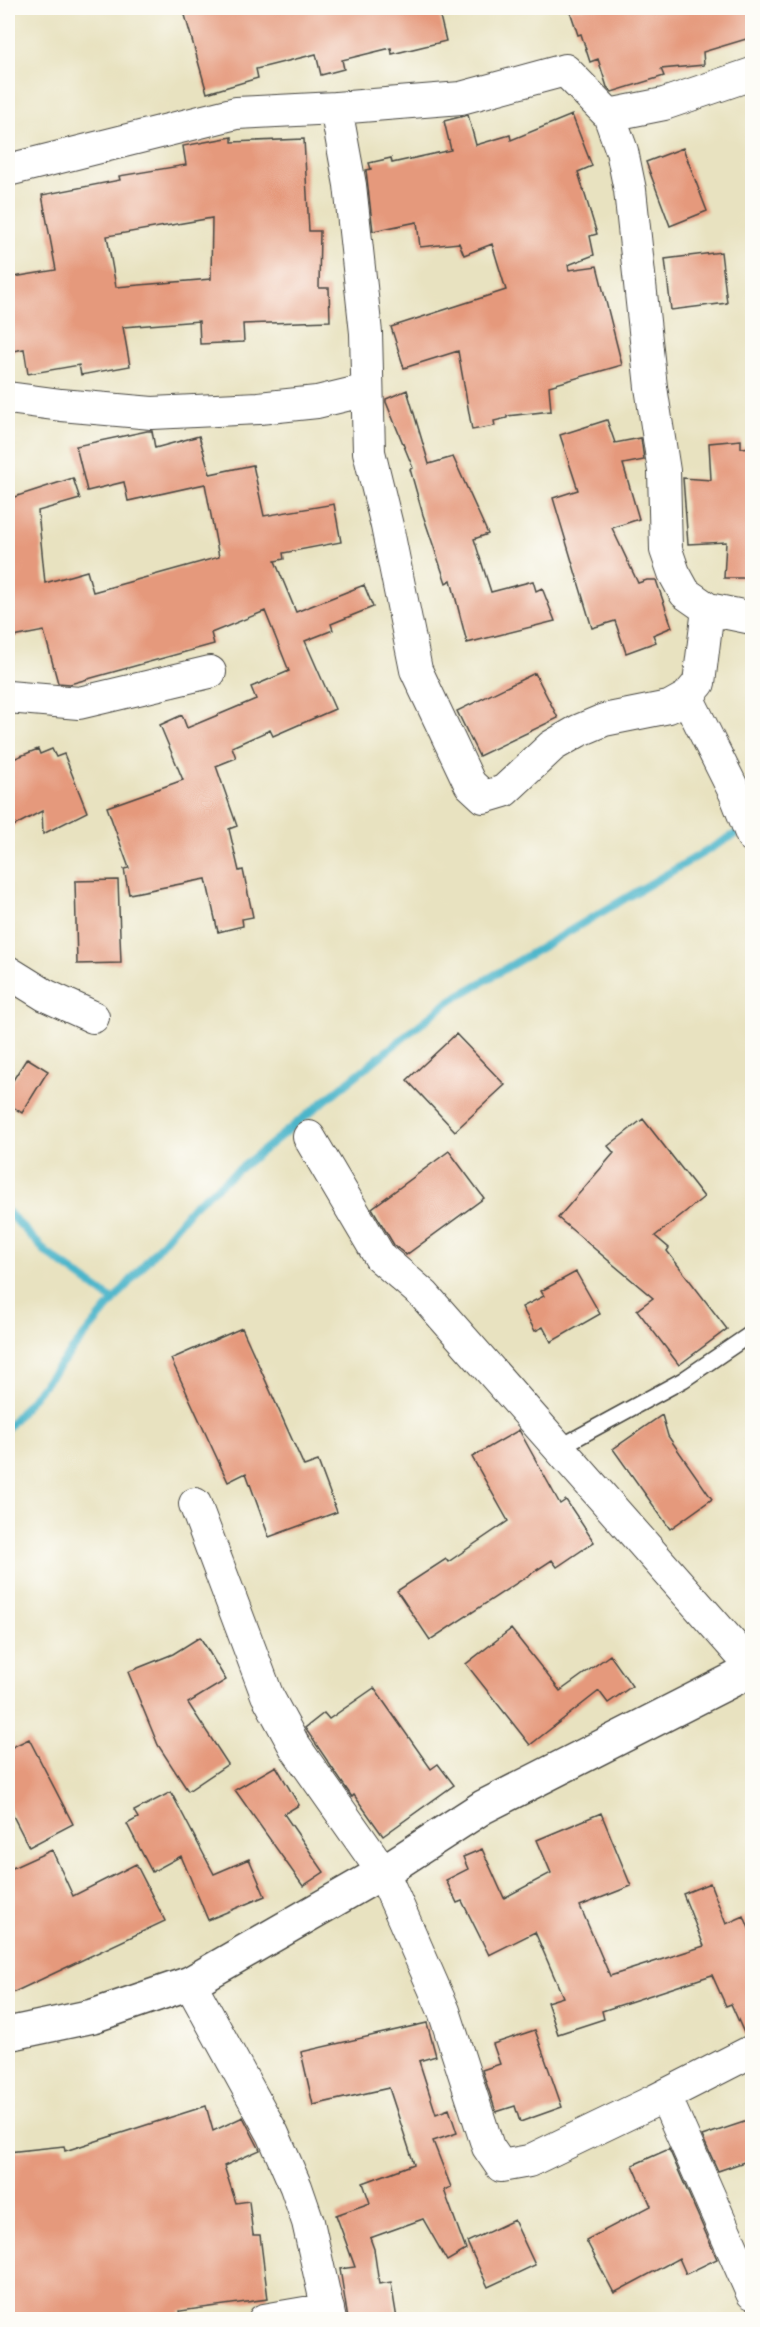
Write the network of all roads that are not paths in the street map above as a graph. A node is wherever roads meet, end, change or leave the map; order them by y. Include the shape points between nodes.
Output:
1 (753, 74) edge
2 (336, 108) junction
3 (609, 115) junction
4 (8, 170) edge
5 (367, 390) junction
6 (8, 398) edge
7 (708, 609) junction
8 (753, 618) edge
9 (210, 672) dead end
10 (8, 696) edge
11 (687, 697) junction
12 (753, 836) edge
13 (8, 972) edge
14 (93, 1017) dead end
15 (309, 1137) dead end
16 (753, 1333) edge
17 (560, 1448) junction
18 (195, 1504) dead end
19 (753, 1668) edge
20 (383, 1872) junction
21 (190, 1983) junction
22 (8, 2034) edge
23 (753, 2051) edge
24 (665, 2096) junction
25 (753, 2293) edge
26 (329, 2314) edge
27 (264, 2319) edge

1 - 3 street via 664,105
2 - 3 street via 461,98 565,70
2 - 4 street via 236,113
2 - 5 street via 350,185 366,333
3 - 7 street via 630,190 664,471 666,550 685,593
5 - 6 street via 317,402 152,413
5 - 11 street via 369,452 416,670 470,784 484,797 504,791 552,746 578,731 604,720 669,707
7 - 8 street
7 - 11 street via 699,683
9 - 10 street via 79,703
11 - 12 street
13 - 14 street via 45,995
15 - 17 street via 381,1257 424,1295
16 - 17 lane via 683,1380
17 - 19 street
18 - 20 street via 267,1695 295,1747
19 - 20 street via 483,1807
20 - 21 street
20 - 24 street via 444,2011 488,2147 501,2166 528,2161
21 - 22 street via 93,2016
21 - 26 street via 273,2134 297,2187
23 - 24 street
24 - 25 street
26 - 27 street

